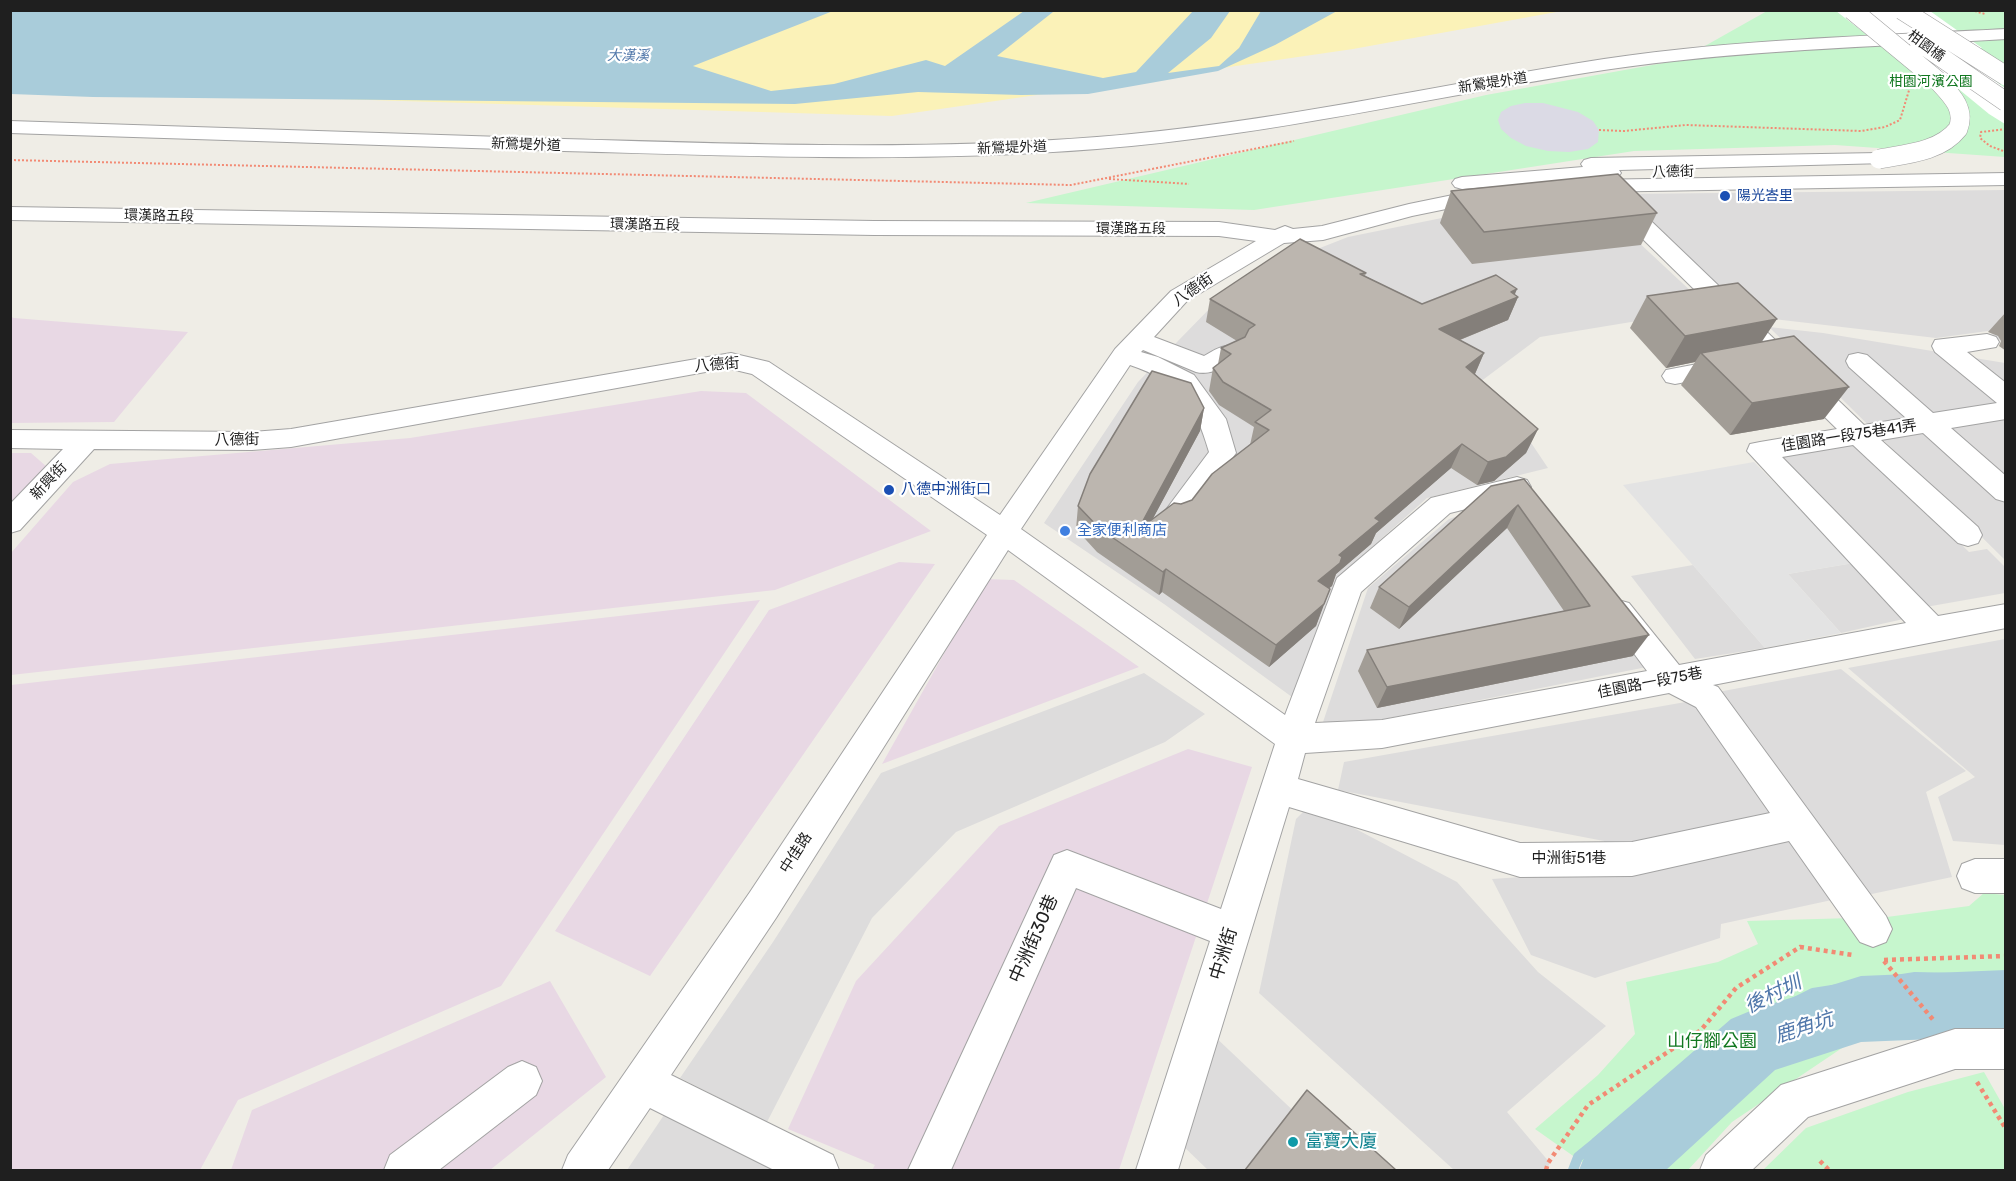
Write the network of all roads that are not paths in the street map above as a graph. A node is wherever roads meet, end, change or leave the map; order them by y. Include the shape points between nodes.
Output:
1 (1852, 10) edge
2 (1876, 10) edge
3 (1902, 10) edge
4 (2006, 34) edge
5 (2006, 76) edge
6 (2006, 102) edge
7 (10, 127) edge
8 (2006, 168) edge
9 (1603, 174) junction
10 (2006, 179) edge
11 (1460, 183) junction
12 (10, 213) edge
13 (1278, 237) junction
14 (1987, 342) dead end
15 (1131, 347) junction
16 (1230, 352) edge
17 (1779, 357) junction
18 (1858, 361) dead end
19 (1675, 376) dead end
20 (2006, 397) edge
21 (2006, 410) edge
22 (1928, 423) junction
23 (1859, 435) junction
24 (10, 439) edge
25 (87, 440) junction
26 (2006, 492) edge
27 (1534, 505) edge
28 (1176, 515) edge
29 (10, 523) edge
30 (1004, 532) junction
31 (1968, 535) dead end
32 (1599, 588) edge
33 (2006, 616) edge
34 (1932, 630) junction
35 (1672, 679) junction
36 (1293, 739) junction
37 (1277, 788) junction
38 (1796, 823) junction
39 (1231, 931) junction
40 (1870, 948) road end
41 (2006, 1049) edge
42 (522, 1081) dead end
43 (644, 1083) junction
44 (405, 1170) edge
45 (583, 1170) edge
46 (818, 1170) edge
47 (929, 1170) edge
48 (1157, 1170) edge
49 (1721, 1170) edge

1 - 9 street, bridge via 1948,92 1959,108 1961,121 1956,132 1914,153 1879,159
2 - 6 street, 柑園橋, bridge
3 - 5 street, bridge
4 - 7 street, 新鶯堤外道 via 1735,49 1608,64 1196,133 992,149 713,149
8 - 11 street, 八德街 via 1577,173
9 - 10 street, 八德街
9 - 11 street via 1526,169
9 - 13 street, 八德街 via 1476,194 1323,233
9 - 17 street
11 - 13 street, 八德街 via 1313,215
12 - 13 street, 環漢路五段 via 874,228 1219,229
13 - 15 street, 八德街 via 1179,296
14 - 20 street via 1944,346
15 - 16 street via 1205,366
15 - 28 street via 1149,363 1185,381 1213,419 1223,453
15 - 30 street, 八德街
17 - 19 street
17 - 23 street
18 - 22 street
21 - 22 street, 佳園路一段75巷41弄
22 - 23 street, 佳園路一段75巷41弄
22 - 26 street
23 - 31 street
23 - 34 street, 佳園路一段75巷41弄 via 1760,450
24 - 25 street, 八德街
25 - 29 street, 新興街
25 - 30 street, 八德街 via 291,438 731,361 760,368
27 - 36 street, 中洲街 via 1520,486 1441,505 1348,586
30 - 36 street
30 - 43 street, 中佳路
32 - 35 street
33 - 34 street, 佳園路一段75巷
34 - 35 street, 佳園路一段75巷
35 - 36 street, 佳園路一段75巷 via 1382,734
35 - 38 street via 1707,697
36 - 37 street, 中洲街
37 - 38 street, 中洲街51巷 via 1520,860 1632,859
37 - 39 street, 中洲街
38 - 40 street
39 - 47 street, 中洲街30巷 via 1067,867
39 - 48 street, 中洲街
41 - 49 street via 1955,1049 1796,1100
42 - 44 street
43 - 45 street, 中佳路
43 - 46 street

